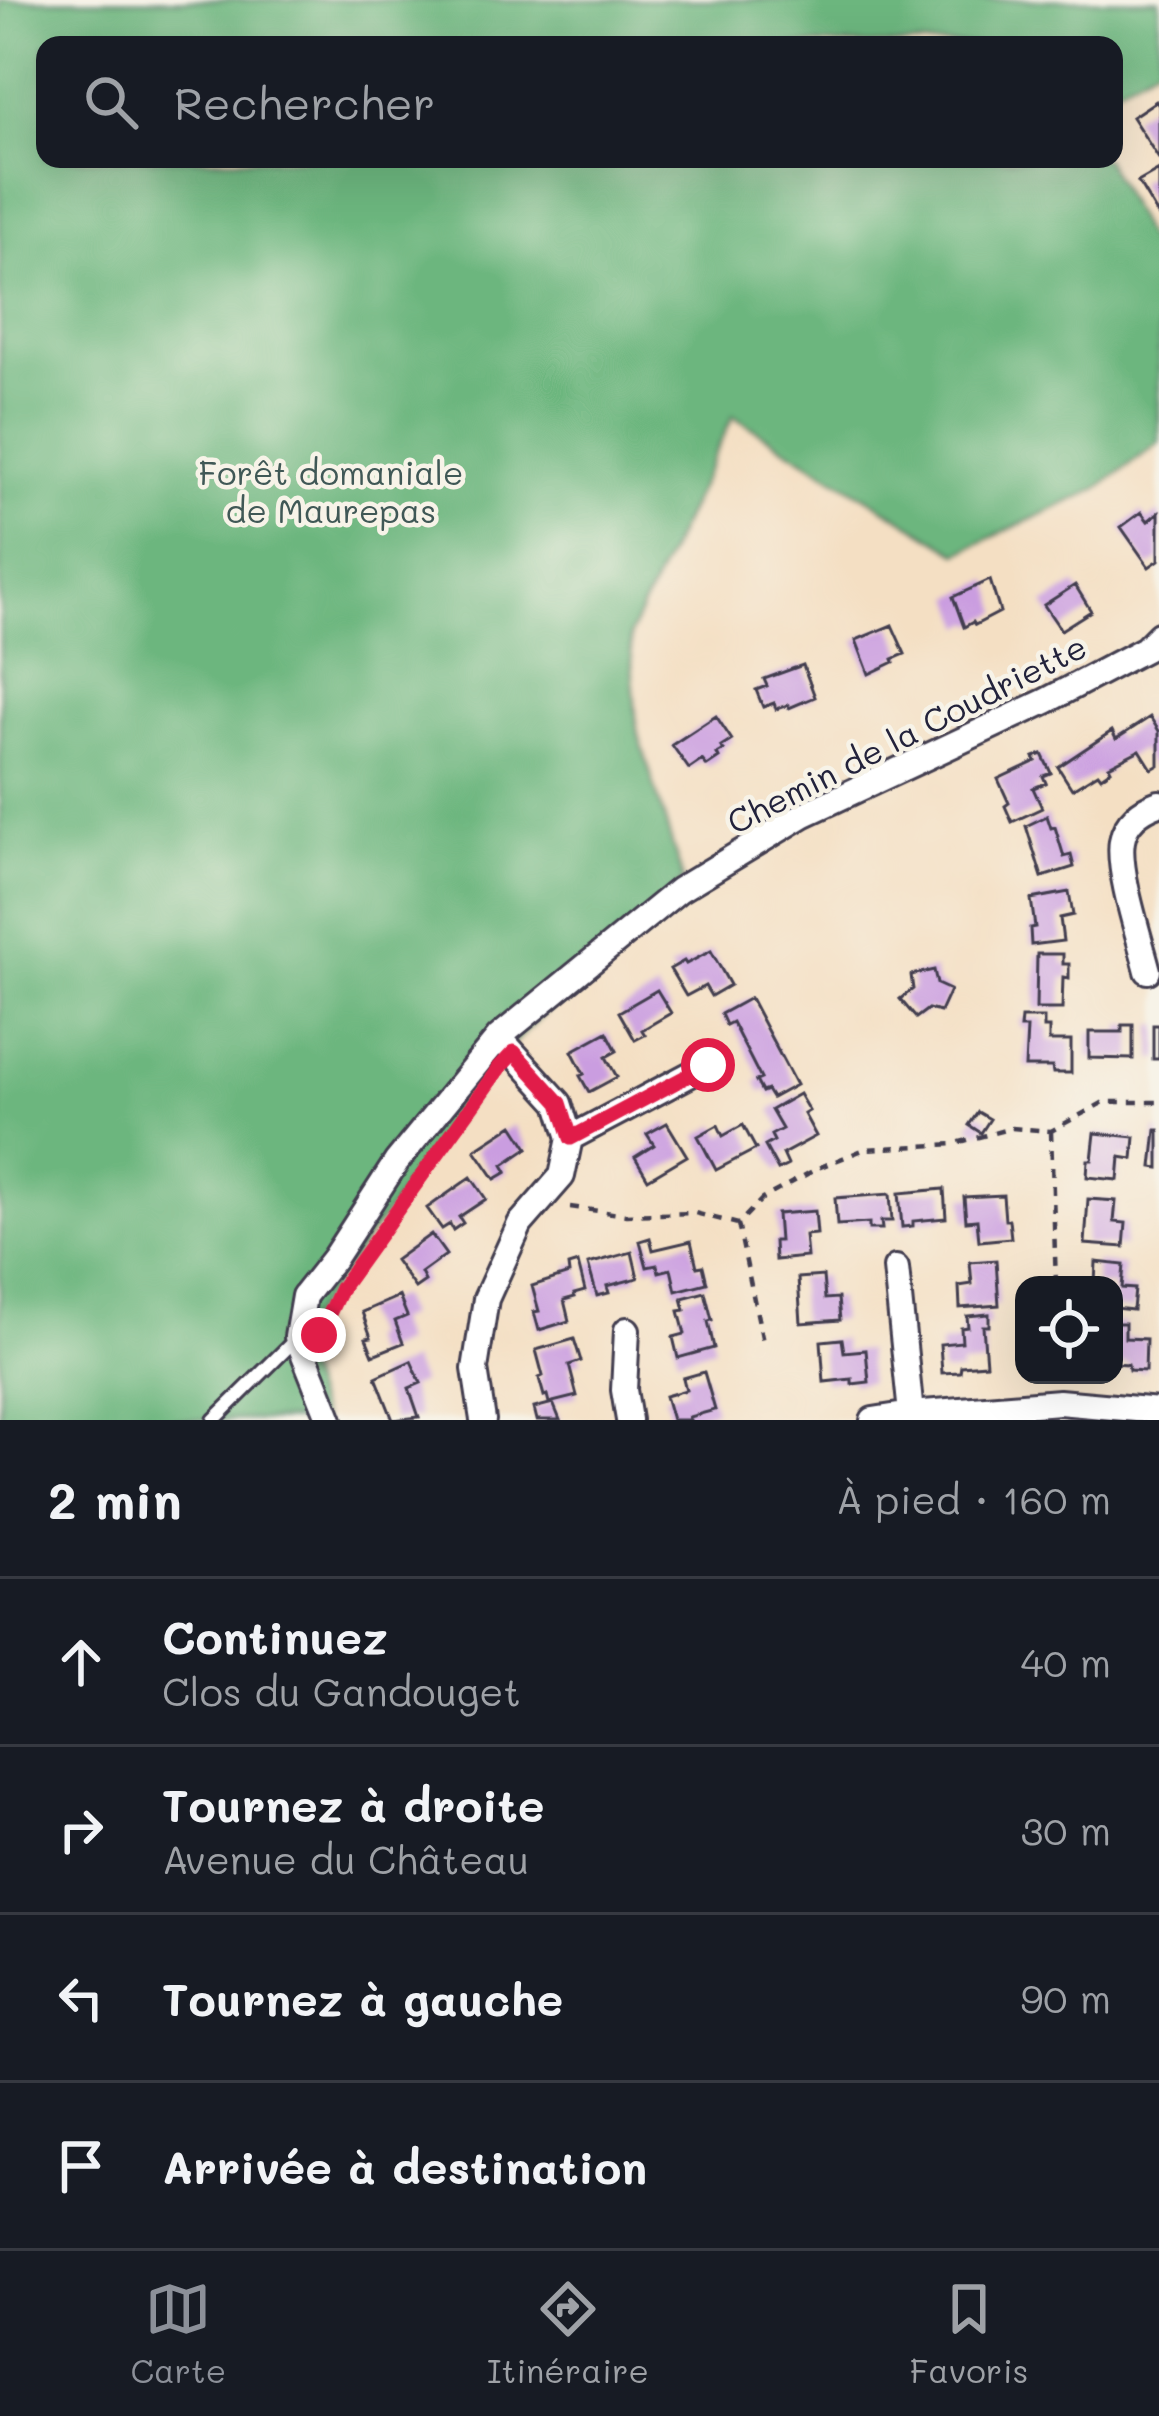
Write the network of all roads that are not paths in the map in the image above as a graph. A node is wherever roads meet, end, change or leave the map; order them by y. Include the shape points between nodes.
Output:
1 (1154, 649) edge
2 (1159, 802) edge
3 (1148, 970) dead end
4 (499, 1037) junction
5 (708, 1065) dead end
6 (571, 1138) junction
7 (896, 1268) dead end
8 (627, 1330) dead end
9 (308, 1336) junction
10 (1159, 1411) edge
11 (911, 1414) junction
12 (214, 1420) edge
13 (330, 1420) edge
14 (483, 1420) edge
15 (629, 1420) edge
16 (873, 1420) edge

1 - 4 street, Chemin de la Coudriette via 803,815 679,890
2 - 3 street via 1139,811 1121,838
4 - 6 street via 560,1103
4 - 9 street, Chemin de la Coudriette via 397,1161 304,1295
5 - 6 street
6 - 14 street via 562,1176 520,1224 485,1299 475,1369
7 - 11 street
8 - 15 street
9 - 12 lane, Chemin de la Coudriette
9 - 13 street
10 - 11 street via 1059,1402
11 - 16 street

